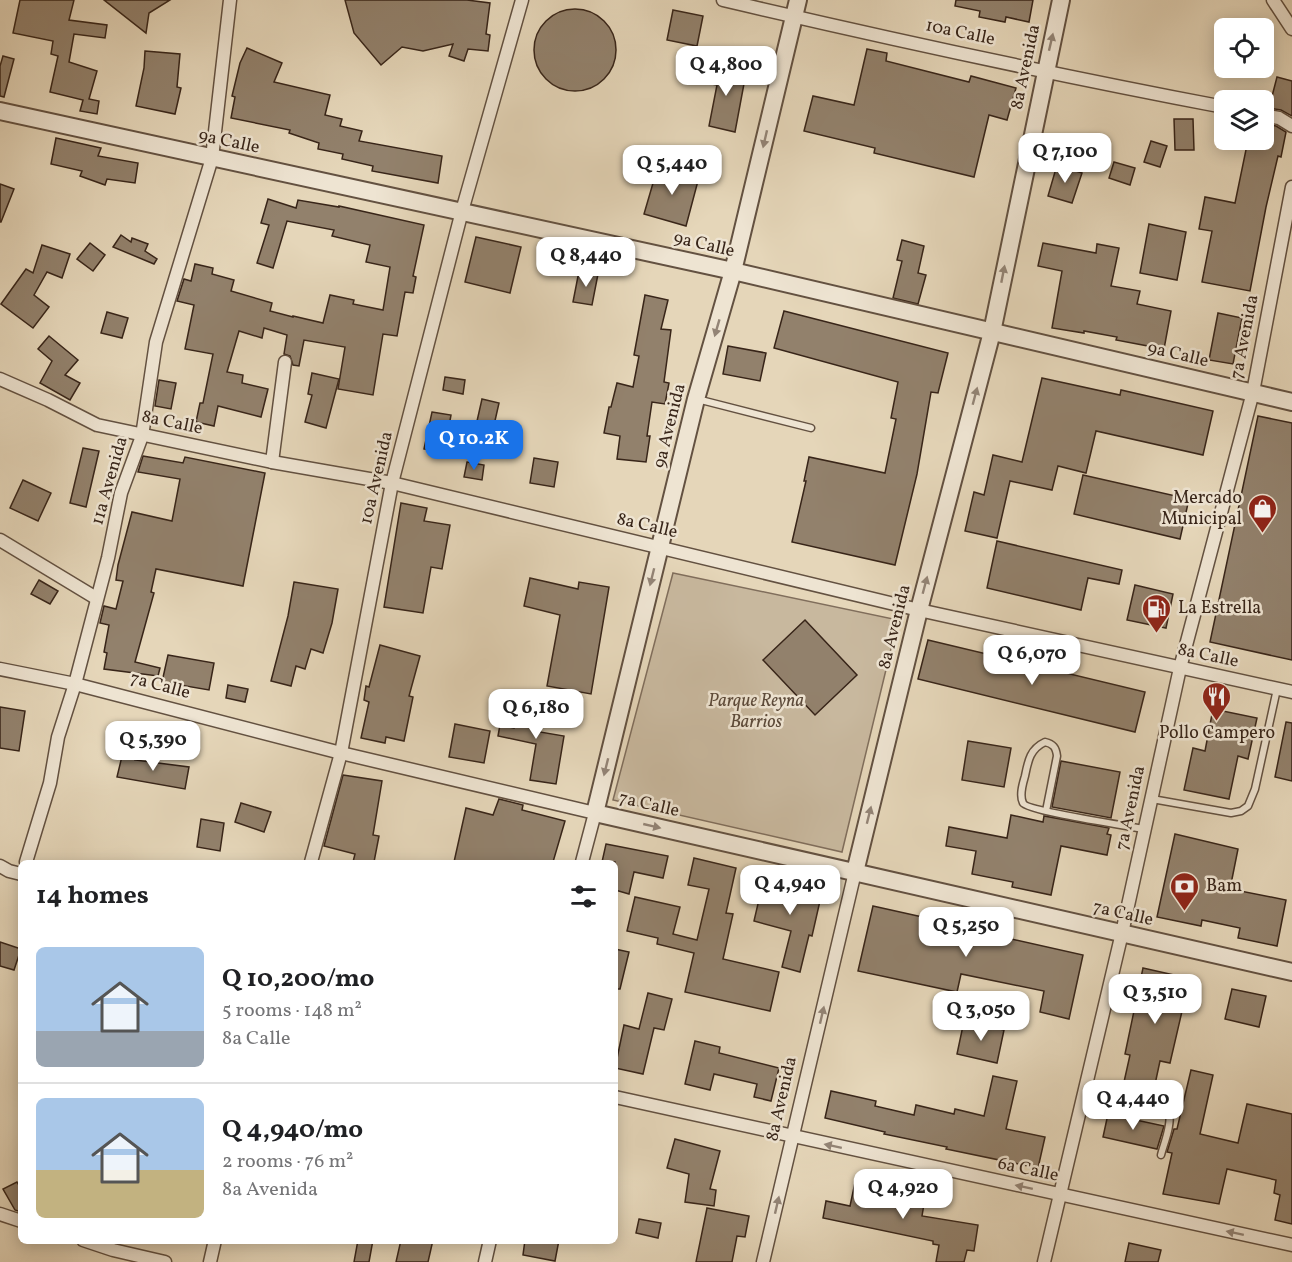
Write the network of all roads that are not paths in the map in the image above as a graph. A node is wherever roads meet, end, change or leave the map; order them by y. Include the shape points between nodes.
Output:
1 (230, 0) edge
2 (522, 0) edge
3 (723, 0) edge
4 (1061, 0) edge
5 (1274, 0) edge
6 (796, 8) edge
7 (1292, 29) edge
8 (1044, 71) junction
9 (1214, 105) edge
10 (0, 111) edge
11 (1274, 117) edge
12 (1292, 126) edge
13 (212, 158) junction
14 (1292, 187) edge
15 (462, 211) junction
16 (734, 271) junction
17 (992, 332) junction
18 (285, 362) dead end
19 (0, 379) edge
20 (1253, 392) junction
21 (696, 399) junction
22 (1292, 402) edge
23 (811, 428) dead end
24 (142, 436) junction
25 (272, 462) junction
26 (393, 483) junction
27 (0, 540) edge
28 (660, 547) junction
29 (96, 598) junction
30 (919, 610) junction
31 (1180, 668) junction
32 (0, 669) edge
33 (75, 684) junction
34 (1277, 689) junction
35 (1292, 692) edge
36 (341, 753) junction
37 (1152, 799) junction
38 (1046, 811) junction
39 (595, 813) junction
40 (1145, 829) junction
41 (27, 860) edge
42 (311, 860) edge
43 (583, 860) edge
44 (0, 866) edge
45 (855, 872) junction
46 (18, 873) edge
47 (1122, 933) junction
48 (1292, 972) edge
49 (1086, 1084) junction
50 (618, 1098) edge
51 (793, 1137) junction
52 (1161, 1155) dead end
53 (1059, 1195) junction
54 (0, 1214) edge
55 (18, 1220) edge
56 (95, 1244) edge
57 (214, 1244) edge
58 (489, 1244) edge
59 (1292, 1245) edge
60 (165, 1262) edge
61 (210, 1262) edge
62 (485, 1262) edge
63 (764, 1262) edge
64 (1044, 1262) edge

1 - 13 street, 11a Avenida
2 - 15 street, 10a Avenida
3 - 6 street, 10a Calle
8 -> 4 street, 8a Avenida
5 - 7 street
6 - 8 street, 10a Calle
6 -> 16 street, 9a Avenida
8 - 9 street, 10a Calle
17 -> 8 street, 8a Avenida
10 - 13 street, 9a Calle
11 - 12 street
13 - 15 street, 9a Calle
13 - 24 street, 11a Avenida via 156,342
14 - 20 street, 7a Avenida
15 - 16 street, 9a Calle
15 - 26 street, 10a Avenida
16 - 17 street, 9a Calle
16 -> 21 street, 9a Avenida
17 - 20 street, 9a Calle
30 -> 17 street, 8a Avenida
18 - 25 street
19 - 24 street, 8a Calle via 98,425
20 - 22 street, 9a Calle
20 - 31 street, 7a Avenida
21 - 23 lane
21 - 28 street, 9a Avenida
24 - 25 street, 8a Calle
24 - 29 street, 11a Avenida via 121,493
25 - 26 street, 8a Calle
26 - 28 street, 8a Calle
26 - 36 street, 10a Avenida
27 - 29 street
28 - 30 street, 8a Calle
28 -> 39 street, 9a Avenida
29 - 33 street, 11a Avenida
30 - 31 street, 8a Calle
45 -> 30 street, 8a Avenida
31 - 34 street, 8a Calle
31 - 37 street, 7a Avenida
32 - 33 street, 7a Calle
33 - 36 street, 7a Calle
33 - 41 street, 11a Avenida
34 - 35 street, 8a Calle
34 - 37 lane via 1248,806 1231,813
36 - 39 street, 7a Calle
36 - 42 street, 10a Avenida
37 - 40 street, 7a Avenida
38 - 38 lane via 1026,807 1021,795 1030,755 1045,742 1052,744 1057,756
38 - 40 lane
39 - 43 street, 9a Avenida
39 -> 45 street, 7a Calle
40 - 47 street, 7a Avenida
44 - 46 street
45 - 47 street, 7a Calle
51 -> 45 street, 8a Avenida
47 - 48 street, 7a Calle
47 - 49 street, 7a Avenida
49 - 52 lane via 1162,1103 1169,1112
49 - 53 street, 7a Avenida
50 - 51 street, 6a Calle
53 -> 51 street, 6a Calle
63 -> 51 street, 8a Avenida
59 -> 53 street, 6a Calle
53 - 64 street, 7a Avenida
54 - 55 street
56 - 60 street
57 - 61 street
58 - 62 street

